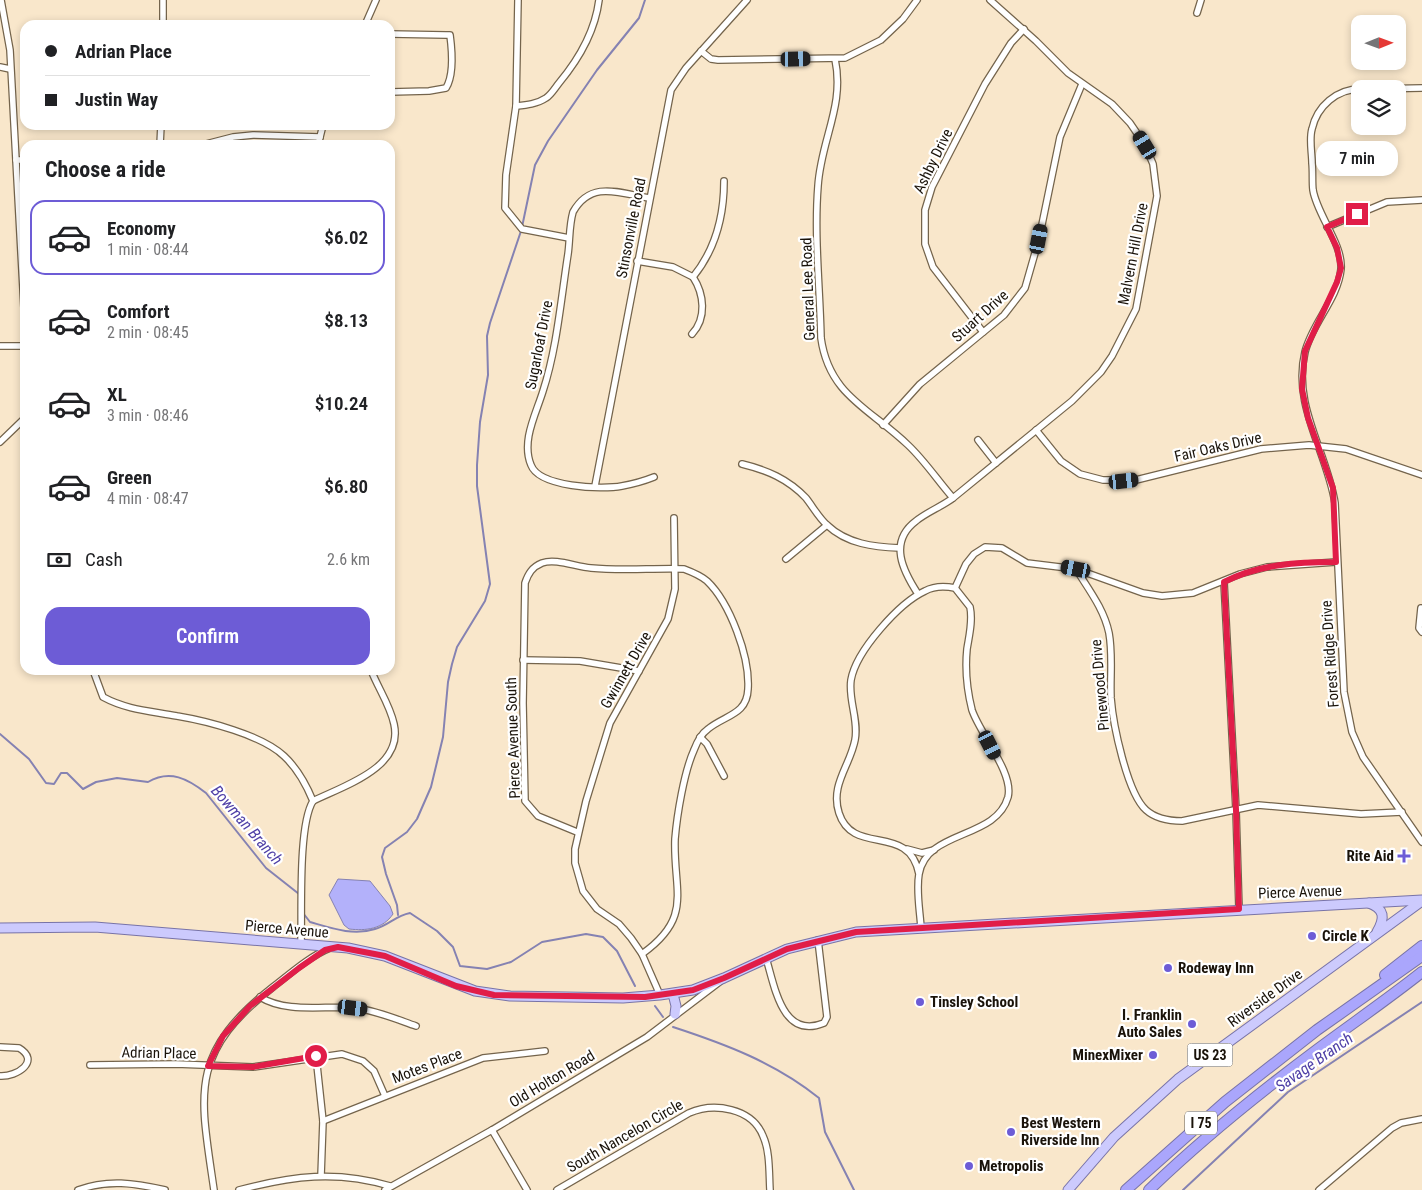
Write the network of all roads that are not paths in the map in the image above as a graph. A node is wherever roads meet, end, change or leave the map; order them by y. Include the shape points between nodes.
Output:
1 (1, 0) edge
2 (163, 0) edge
3 (376, 0) edge
4 (518, 0) edge
5 (599, 0) edge
6 (747, 0) edge
7 (917, 0) edge
8 (990, 0) edge
9 (1201, 0) edge
10 (1197, 13) dead end
11 (163, 20) edge
12 (367, 20) edge
13 (1024, 29) junction
14 (395, 34) edge
15 (701, 51) junction
16 (835, 59) junction
17 (0, 67) edge
18 (10, 69) junction
19 (1082, 84) junction
20 (1406, 88) edge
21 (1422, 88) edge
22 (1351, 90) edge
23 (395, 92) edge
24 (516, 106) junction
25 (322, 130) edge
26 (320, 137) junction
27 (221, 140) edge
28 (319, 140) edge
29 (16, 160) junction
30 (20, 160) edge
31 (724, 181) dead end
32 (649, 198) junction
33 (1422, 200) edge
34 (1327, 227) junction
35 (20, 234) edge
36 (570, 238) junction
37 (637, 261) junction
38 (693, 277) junction
39 (983, 332) junction
40 (692, 334) dead end
41 (0, 346) edge
42 (20, 346) edge
43 (20, 423) edge
44 (883, 424) junction
45 (1036, 430) junction
46 (978, 440) dead end
47 (0, 442) edge
48 (1317, 445) junction
49 (996, 463) junction
50 (742, 464) dead end
51 (1422, 475) edge
52 (654, 477) dead end
53 (595, 486) junction
54 (953, 498) junction
55 (674, 518) dead end
56 (827, 525) junction
57 (900, 548) junction
58 (786, 559) dead end
59 (1336, 562) junction
60 (675, 569) junction
61 (1076, 569) junction
62 (1224, 582) junction
63 (955, 588) junction
64 (918, 594) junction
65 (1421, 608) edge
66 (1422, 632) edge
67 (523, 660) junction
68 (639, 671) junction
69 (95, 675) edge
70 (373, 675) edge
71 (700, 737) junction
72 (724, 776) dead end
73 (314, 801) junction
74 (1236, 810) junction
75 (1402, 812) junction
76 (577, 832) junction
77 (1422, 842) edge
78 (907, 849) junction
79 (934, 850) junction
80 (919, 874) junction
81 (1422, 901) edge
82 (1369, 903) junction
83 (1239, 909) junction
84 (0, 928) edge
85 (921, 928) junction
86 (1374, 936) junction
87 (818, 940) junction
88 (301, 944) junction
89 (1422, 946) edge
90 (338, 947) junction
91 (642, 954) junction
92 (1422, 956) edge
93 (766, 958) junction
94 (1422, 972) edge
95 (724, 978) junction
96 (1422, 981) edge
97 (673, 994) junction
98 (660, 996) junction
99 (260, 997) junction
100 (1389, 999) junction
101 (675, 1014) junction
102 (1339, 1014) junction
103 (416, 1026) dead end
104 (0, 1047) edge
105 (545, 1051) dead end
106 (316, 1056) junction
107 (90, 1065) dead end
108 (208, 1066) junction
109 (0, 1076) edge
110 (385, 1096) junction
111 (1422, 1119) edge
112 (323, 1121) junction
113 (492, 1130) junction
114 (321, 1176) junction
115 (387, 1188) edge
116 (78, 1190) edge
117 (164, 1190) edge
118 (214, 1190) edge
119 (239, 1190) edge
120 (527, 1190) edge
121 (557, 1190) edge
122 (770, 1190) edge
123 (1068, 1190) edge
124 (1126, 1190) edge
125 (1149, 1190) edge
126 (1319, 1190) edge

1 - 18 street
2 - 11 street
3 - 12 street
4 - 24 street
5 - 24 street via 588,40 570,69 547,98
6 - 15 street, Stinsonville Road
7 - 16 street via 903,19 876,44
8 - 13 street, Malvern Hill Drive
9 - 10 street
13 - 19 street, Malvern Hill Drive
13 - 39 street, Ashby Drive via 1011,43 986,84 932,187 925,210 926,244 933,267
14 - 23 street via 450,35 450,82 442,90
15 - 16 street via 718,60
15 - 32 street, Stinsonville Road via 671,90
16 - 44 street, General Lee Road via 838,97 822,151 818,187 821,338 825,359 840,387
17 - 18 street
18 - 29 street
19 - 39 street, Stuart Drive via 1060,137 1028,282 1012,307
19 - 45 street, Malvern Hill Drive via 1112,104 1145,145 1157,185 1155,215 1136,309 1117,348 1088,386
20 - 21 street
22 - 34 street, Forest Ridge Drive via 1339,92 1325,104 1311,130 1313,191
24 - 36 street via 505,182 505,208 522,229
25 - 26 street
26 - 27 street via 254,135
26 - 28 street
29 - 30 street
29 - 35 street
31 - 38 street via 713,246
32 - 36 street, Sugarloaf Drive via 607,191 586,196 573,212
32 - 37 street, Stinsonville Road
33 - 34 street via 1387,202
34 - 48 street, Forest Ridge Drive via 1337,248 1341,268 1305,351 1302,381 1302,393
36 - 53 street, Sugarloaf Drive via 551,356 531,427 529,455 530,464 541,477 561,484
37 - 38 street via 673,267
37 - 53 street, Stinsonville Road
38 - 40 street via 703,298 698,328
39 - 44 street, Stuart Drive via 920,384
41 - 42 street
43 - 47 street
44 - 54 street, General Lee Road via 910,447
45 - 48 street, Fair Oaks Drive via 1061,461 1080,474 1104,480 1136,480 1261,449
45 - 49 street, Malvern Hill Drive
46 - 49 street
48 - 51 street, Fair Oaks Drive via 1357,452
48 - 59 street, Forest Ridge Drive via 1334,496
49 - 54 street, Malvern Hill Drive
50 - 56 street via 787,482 805,497
52 - 53 street, Sugarloaf Drive via 621,487
54 - 57 street, Malvern Hill Drive via 912,524
55 - 60 street, Gwinnett Drive
56 - 57 street via 860,543
56 - 58 street
57 - 64 street via 903,570
59 - 62 street via 1267,567
59 - 75 street, Forest Ridge Drive via 1347,716 1364,758
60 - 67 street, Pierce Avenue South via 540,564 531,570 525,583
60 - 68 street, Gwinnett Drive via 675,588 668,619
60 - 71 street via 696,573 718,594 735,628 748,677 748,695 742,708
61 - 62 street via 1144,593 1162,596 1193,594
61 - 63 street via 1027,563 1002,548 985,547 966,564
61 - 74 street, Pinewood Drive via 1105,619 1111,655 1113,718 1123,758 1142,805 1160,819 1170,821
62 - 74 street
63 - 64 street via 933,588
63 - 79 street via 971,611 966,668 972,709 1005,774 1008,795 989,822 944,842
64 - 78 street via 884,625 858,660 851,682 856,736 840,776 836,797 839,815 850,830 865,839 893,842
65 - 66 street via 1419,628
67 - 68 street via 580,661
67 - 76 street, Pierce Avenue South via 526,801 538,816
68 - 76 street, Gwinnett Drive via 610,723
69 - 73 street via 103,697 124,708 196,720 270,746 295,768
70 - 73 street via 394,722 392,746 372,772
71 - 72 street
71 - 91 street via 693,752 678,813 675,840 679,891 676,911 666,932
73 - 88 street via 304,830
74 - 75 street, Pinewood Drive via 1258,805 1361,814
74 - 83 street
75 - 77 street, Forest Ridge Drive
76 - 91 street via 575,863 583,891 597,909 619,924
78 - 79 street via 922,853
78 - 80 street
79 - 80 street
80 - 85 street
81 - 82 main road, Pierce Avenue
81 - 86 main road, Riverside Drive / US 23
82 - 83 main road, Pierce Avenue
82 - 86 main road via 1379,908 1383,915
83 - 85 main road, Pierce Avenue
84 - 88 main road, Pierce Avenue via 96,927
85 - 87 main road, Pierce Avenue via 856,932
86 - 123 main road, Riverside Drive / US 23 via 1178,1079 1114,1137
87 - 93 main road, Pierce Avenue
87 - 93 street via 827,1017 820,1025 798,1026 788,1018
88 - 90 main road, Pierce Avenue
89 - 102 highway
90 - 98 main road, Pierce Avenue via 385,956 456,986 494,995
90 - 99 street via 325,950
91 - 98 street
92 - 102 highway, I 75
93 - 95 main road, Pierce Avenue
94 - 100 highway, I 75
95 - 97 main road, Pierce Avenue
95 - 101 street, Old Holton Road
96 - 100 highway
97 - 98 main road, Pierce Avenue
97 - 101 main road
99 - 103 street via 272,1004 291,1007 372,1011
99 - 108 street via 223,1036
100 - 125 highway, I 75 via 1265,1089
101 - 113 street, Old Holton Road via 647,1037
102 - 124 highway, I 75 via 1225,1102
104 - 109 street via 21,1049 26,1055 25,1067 17,1074
105 - 110 street, Motes Place via 483,1058
106 - 108 street, Adrian Place via 253,1067
106 - 110 street, Adrian Place via 342,1054 362,1061 374,1071
106 - 112 street
107 - 108 street, Adrian Place
108 - 118 street via 204,1110
110 - 112 street, Motes Place
111 - 126 street via 1401,1122 1392,1128
112 - 114 street
113 - 115 street, Old Holton Road
113 - 120 street
114 - 115 street via 361,1178
114 - 119 street via 276,1181
116 - 117 street via 118,1182
121 - 122 street, South Nancelon Circle via 689,1112 706,1107 737,1111 764,1136

